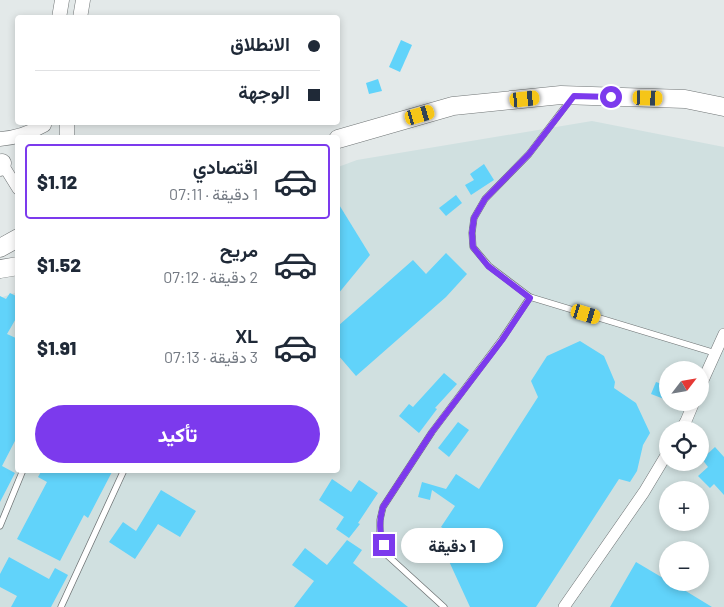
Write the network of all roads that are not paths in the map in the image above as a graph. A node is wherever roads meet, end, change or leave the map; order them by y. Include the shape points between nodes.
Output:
1 (62, 0) edge
2 (82, 0) edge
3 (60, 15) edge
4 (80, 15) edge
5 (574, 96) junction
6 (724, 107) edge
7 (44, 128) edge
8 (22, 135) edge
9 (15, 137) edge
10 (340, 138) edge
11 (0, 139) edge
12 (1, 163) edge
13 (15, 184) edge
14 (15, 240) edge
15 (0, 248) edge
16 (15, 266) edge
17 (0, 269) edge
18 (530, 298) junction
19 (724, 334) edge
20 (716, 353) junction
21 (709, 368) edge
22 (659, 467) edge
23 (23, 473) edge
24 (123, 473) edge
25 (0, 526) edge
26 (61, 607) edge
27 (444, 607) edge
28 (564, 607) edge

1 - 3 street
2 - 4 street
5 - 6 main road via 685,99
5 - 10 main road via 454,106
5 - 18 lane via 529,154 485,199 474,218 473,247 488,266
7 - 8 street
9 - 11 street
12 - 13 street
14 - 15 main road
16 - 17 main road
18 - 20 lane
18 - 27 lane via 432,432 383,507 380,534 388,556
19 - 20 street
20 - 21 street
22 - 28 street
23 - 25 lane
24 - 26 lane

